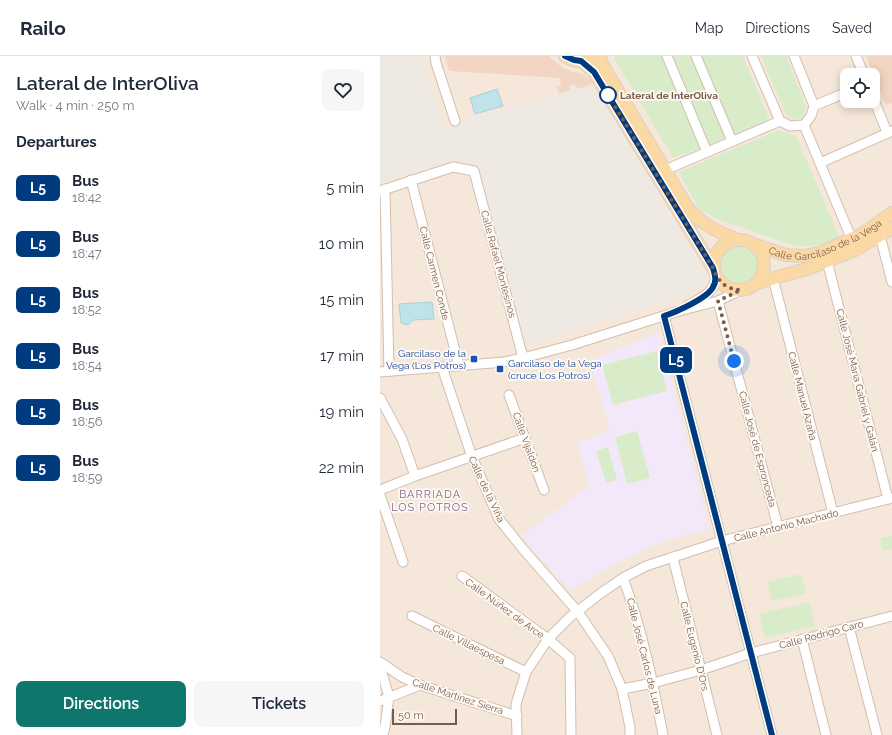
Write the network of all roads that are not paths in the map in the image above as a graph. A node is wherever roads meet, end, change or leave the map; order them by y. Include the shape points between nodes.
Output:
1 (435, 56) edge
2 (564, 56) edge
3 (594, 56) edge
4 (600, 56) edge
5 (667, 56) edge
6 (696, 56) edge
7 (752, 56) edge
8 (794, 56) edge
9 (856, 56) edge
10 (581, 61) junction
11 (861, 68) edge
12 (840, 95) edge
13 (814, 106) junction
14 (878, 108) edge
15 (780, 120) junction
16 (455, 121) dead end
17 (804, 125) junction
18 (890, 131) edge
19 (732, 141) junction
20 (707, 152) junction
21 (820, 163) junction
22 (665, 170) junction
23 (412, 180) junction
24 (383, 190) edge
25 (892, 213) edge
26 (892, 228) edge
27 (880, 236) junction
28 (735, 239) junction
29 (852, 240) junction
30 (755, 245) junction
31 (827, 261) junction
32 (715, 272) junction
33 (773, 278) junction
34 (892, 282) edge
35 (757, 283) junction
36 (741, 290) junction
37 (718, 301) junction
38 (679, 311) junction
39 (664, 316) junction
40 (523, 358) junction
41 (459, 366) junction
42 (442, 367) junction
43 (384, 371) edge
44 (509, 395) dead end
45 (380, 398) edge
46 (525, 438) junction
47 (472, 457) junction
48 (415, 476) junction
49 (380, 490) edge
50 (544, 490) dead end
51 (380, 495) edge
52 (890, 498) edge
53 (833, 513) junction
54 (778, 527) junction
55 (722, 541) junction
56 (672, 558) junction
57 (403, 562) dead end
58 (462, 576) dead end
59 (623, 578) junction
60 (578, 612) junction
61 (412, 616) dead end
62 (892, 616) edge
63 (849, 627) junction
64 (802, 639) junction
65 (548, 640) junction
66 (750, 653) junction
67 (380, 662) edge
68 (380, 666) edge
69 (701, 670) junction
70 (526, 672) junction
71 (653, 683) junction
72 (420, 685) junction
73 (622, 689) junction
74 (389, 697) junction
75 (380, 701) edge
76 (517, 716) junction
77 (383, 735) edge
78 (517, 735) edge
79 (571, 735) edge
80 (630, 735) edge
81 (663, 735) edge
82 (717, 735) edge
83 (772, 735) edge
84 (826, 735) edge
85 (877, 735) edge

1 - 16 street
2 - 10 main road
3 - 10 main road
4 - 22 main road via 602,64
5 - 20 street
6 - 19 street
7 - 15 street
8 - 13 street
9 - 11 street
10 - 32 main road via 594,72
12 - 13 street
13 - 17 street via 811,116
14 - 18 street
15 - 17 street via 790,126
15 - 19 street
17 - 21 street
18 - 21 street
19 - 20 street
20 - 22 street
21 - 29 street
22 - 28 main road via 696,218 712,229
23 - 24 street
23 - 40 street, Calle Rafael Montesinos via 453,167 474,171
23 - 41 street, Calle Carmen Conde
24 - 43 street
25 - 29 main road, Calle Garcilaso de la Vega
26 - 27 main road, Calle Garcilaso de la Vega
27 - 31 main road, Calle Garcilaso de la Vega
27 - 34 street
28 - 30 main road via 749,241
28 - 32 main road via 721,246 716,253
29 - 30 main road, Calle Garcilaso de la Vega via 806,256 786,255
30 - 35 main road via 764,259 762,276
31 - 33 main road, Calle Garcilaso de la Vega
31 - 52 street, Calle José María Gabriel y Galán
32 - 36 main road via 726,287
32 - 38 street via 715,284 710,292
33 - 35 main road, Calle Garcilaso de la Vega
33 - 53 street, Calle Manuel Azaña
35 - 36 main road
36 - 37 street
37 - 38 street
37 - 54 street, Calle José de Espronceda
38 - 39 street
39 - 40 street
39 - 55 street
40 - 41 street
41 - 42 street
42 - 43 street
42 - 47 street, Calle de la Viña
44 - 46 street, Calle Vijaldón
45 - 48 street via 402,439
46 - 47 street
46 - 50 street, Calle Vijaldón
47 - 48 street
47 - 60 street, Calle de la Viña via 499,519
48 - 49 street
51 - 57 street
52 - 53 street, Calle Antonio Machado
53 - 54 street, Calle Antonio Machado
54 - 55 street, Calle Antonio Machado
55 - 56 street, Calle Antonio Machado
55 - 66 street
56 - 59 street, Calle Antonio Machado via 646,566
56 - 69 street, Calle Eugenio D'Ors
58 - 65 street, Calle Núñez de Arce
59 - 60 street, Calle Antonio Machado
59 - 71 street, Calle José Carlos de Luna
60 - 65 street, Calle Antonio Machado
60 - 73 street, Calle de la Viña via 608,656
61 - 70 street, Calle Villaespesa
62 - 63 street, Calle Rodrigo Caro
63 - 64 street, Calle Rodrigo Caro
63 - 85 street
64 - 66 street, Calle Rodrigo Caro
64 - 84 street
65 - 70 street, Calle Antonio Machado
65 - 79 street, Calle Núñez de Arce via 570,658
66 - 69 street, Calle Rodrigo Caro
66 - 83 street
67 - 72 street, Calle Martínez Sierra via 402,677
68 - 74 street
69 - 71 street, Calle Rodrigo Caro
69 - 82 street, Calle Eugenio D'Ors
70 - 76 street, Calle Antonio Machado via 516,704
71 - 73 street, Calle Rodrigo Caro
71 - 81 street, Calle José Carlos de Luna
72 - 74 street
72 - 76 street, Calle Martínez Sierra
73 - 80 street, Calle de la Viña
74 - 75 street
74 - 77 street
76 - 78 street, Calle Antonio Machado

